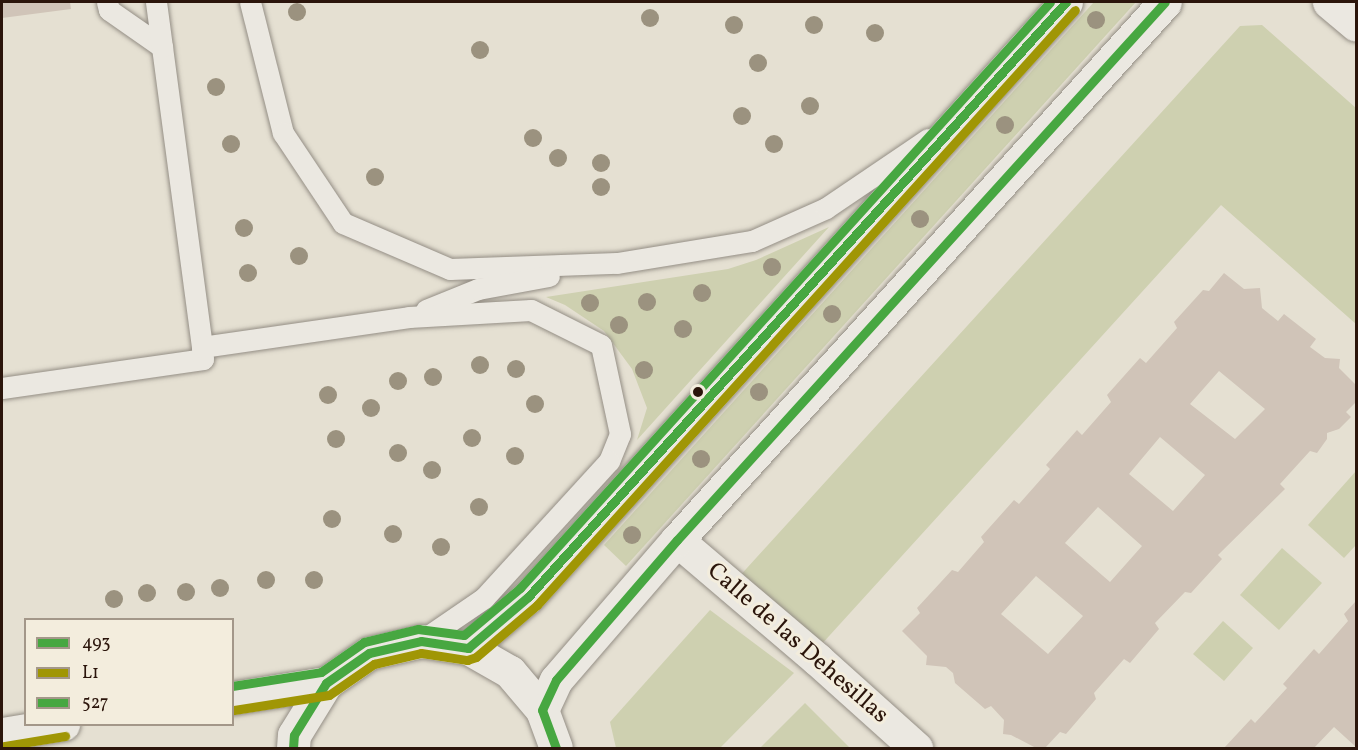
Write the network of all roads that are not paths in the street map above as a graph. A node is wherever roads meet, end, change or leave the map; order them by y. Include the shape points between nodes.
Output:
1 (107, 2) edge
2 (156, 2) edge
3 (250, 2) edge
4 (1065, 2) edge
5 (1165, 2) edge
6 (1329, 2) edge
7 (1345, 2) edge
8 (1356, 17) edge
9 (1356, 25) edge
10 (162, 47) junction
11 (961, 118) junction
12 (617, 263) junction
13 (408, 317) junction
14 (203, 353) junction
15 (2, 388) edge
16 (677, 540) junction
17 (421, 641) junction
18 (468, 648) junction
19 (326, 683) junction
20 (234, 698) edge
21 (542, 710) junction
22 (51, 726) edge
23 (2, 734) edge
24 (293, 748) edge
25 (556, 748) edge
26 (916, 748) edge

1 - 10 lane via 109,10
2 - 10 lane
3 - 12 lane via 283,133 343,223 450,269
4 - 11 main road
5 - 16 main road
6 - 9 main road
7 - 8 main road
10 - 14 lane
11 - 12 lane via 826,208 752,242
11 - 18 main road via 528,597
12 - 13 lane via 478,289
13 - 14 lane
13 - 17 lane via 531,310 601,345 620,434 609,461 484,598
14 - 15 lane
16 - 21 main road via 556,680
16 - 26 main road, Calle de las Dehesillas
17 - 18 main road
17 - 19 main road via 369,653
18 - 21 main road via 510,672
19 - 20 main road
19 - 24 main road via 294,735
21 - 25 main road
22 - 23 main road

